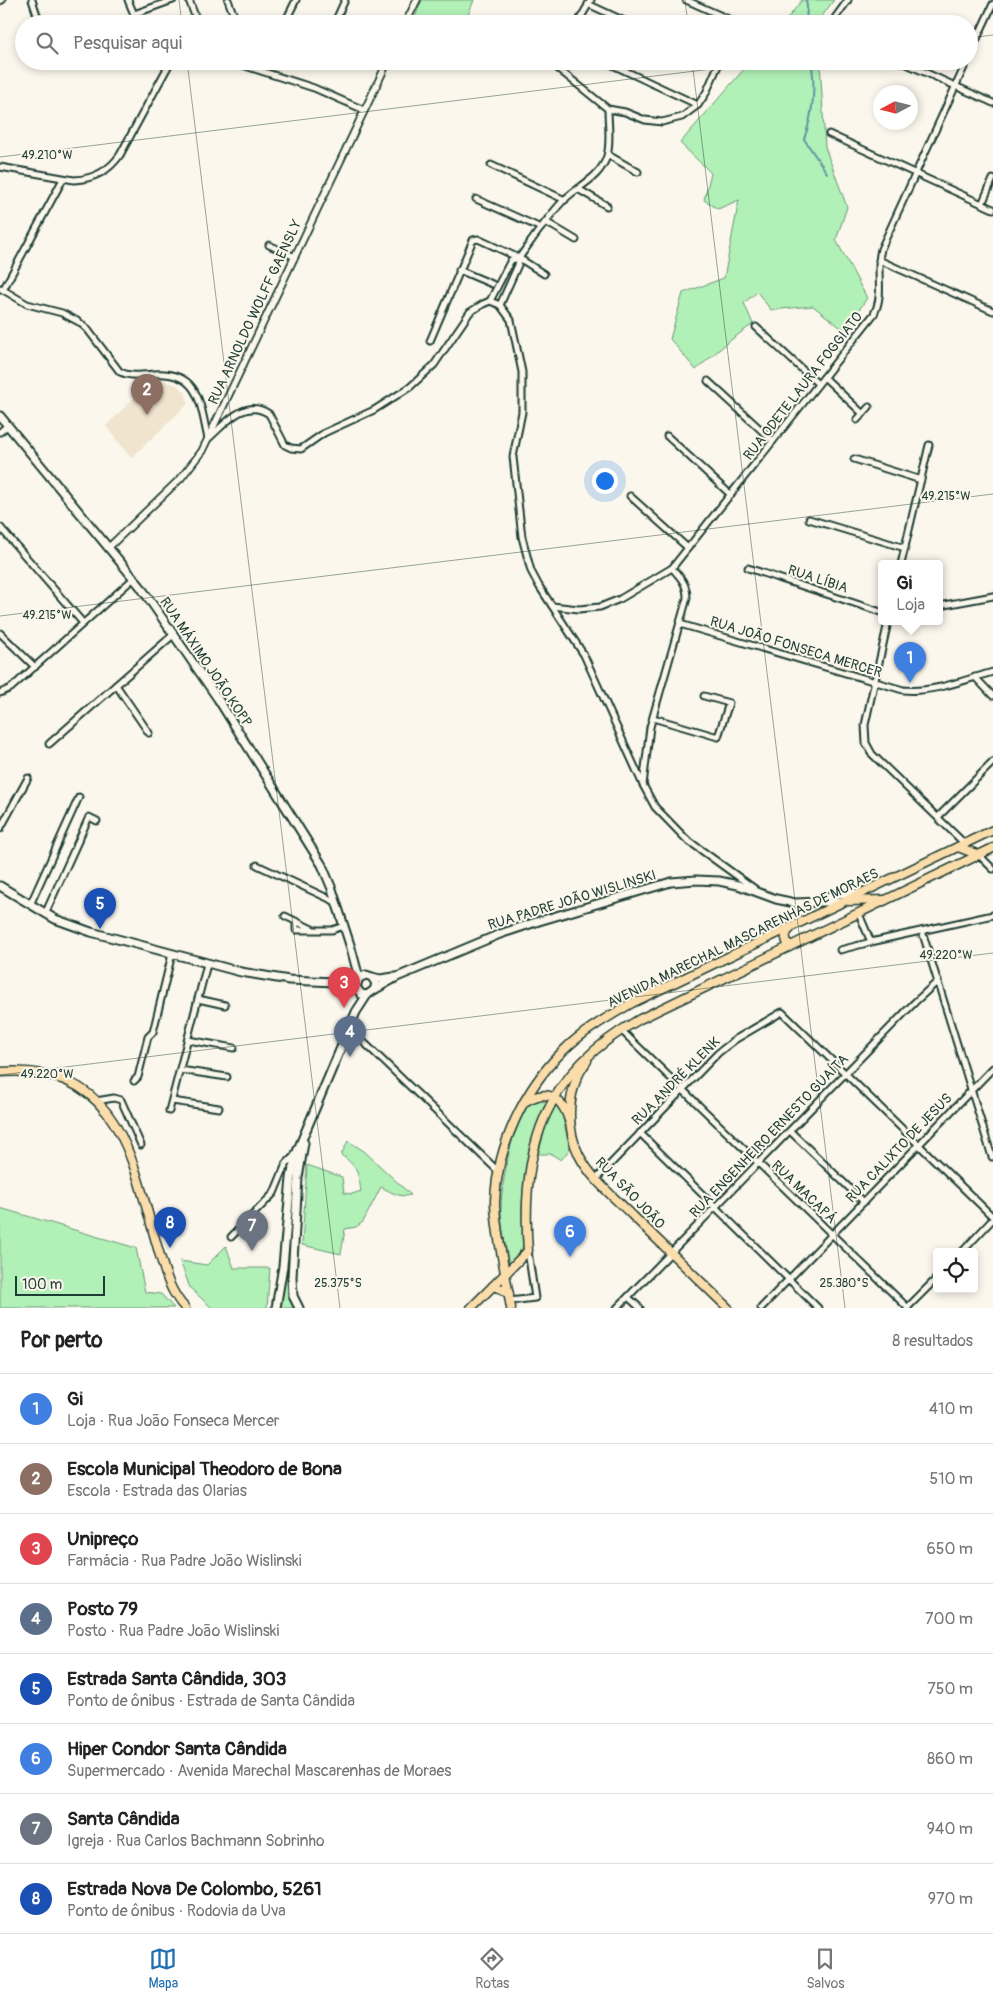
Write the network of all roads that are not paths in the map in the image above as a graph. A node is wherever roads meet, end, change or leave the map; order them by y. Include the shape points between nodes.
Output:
1 (32, 0) edge
2 (128, 0) edge
3 (173, 0) edge
4 (189, 0) edge
5 (228, 0) edge
6 (296, 0) edge
7 (345, 0) edge
8 (417, 0) edge
9 (686, 0) edge
10 (848, 0) edge
11 (590, 2) edge
12 (993, 4) edge
13 (134, 14) joint
14 (37, 15) edge
15 (195, 15) edge
16 (234, 15) edge
17 (288, 15) edge
18 (338, 15) edge
19 (410, 15) edge
20 (582, 15) edge
21 (614, 15) edge
22 (720, 15) edge
23 (837, 15) edge
24 (978, 36) edge
25 (165, 70) edge
26 (259, 70) edge
27 (384, 70) edge
28 (559, 70) edge
29 (623, 70) edge
30 (716, 70) edge
31 (920, 70) edge
32 (963, 70) edge
33 (262, 71) joint
34 (955, 86) junction
35 (993, 104) edge
36 (698, 105) junction
37 (608, 109) junction
38 (364, 110) junction
39 (828, 134) dead end
40 (608, 154) junction
41 (491, 165) dead end
42 (0, 166) edge
43 (638, 172) dead end
44 (916, 174) junction
45 (63, 179) junction
46 (993, 179) edge
47 (578, 189) junction
48 (476, 199) dead end
49 (564, 200) junction
50 (982, 204) junction
51 (607, 206) dead end
52 (993, 209) edge
53 (546, 222) junction
54 (541, 228) junction
55 (576, 240) dead end
56 (269, 245) dead end
57 (295, 257) junction
58 (519, 258) junction
59 (879, 260) junction
60 (460, 270) junction
61 (544, 274) dead end
62 (500, 280) junction
63 (492, 284) dead end
64 (509, 285) junction
65 (1, 289) edge
66 (490, 302) junction
67 (500, 305) junction
68 (993, 311) edge
69 (756, 327) dead end
70 (430, 342) dead end
71 (824, 377) junction
72 (708, 381) dead end
73 (818, 384) junction
74 (869, 408) dead end
75 (863, 414) junction
76 (0, 416) edge
77 (857, 420) dead end
78 (7, 426) junction
79 (0, 432) edge
80 (666, 436) dead end
81 (208, 439) junction
82 (773, 441) junction
83 (929, 446) dead end
84 (854, 459) dead end
85 (921, 480) junction
86 (731, 495) junction
87 (630, 496) dead end
88 (809, 519) dead end
89 (0, 527) edge
90 (108, 548) junction
91 (688, 548) junction
92 (905, 548) junction
93 (902, 560) edge
94 (672, 568) junction
95 (748, 568) dead end
96 (134, 578) junction
97 (993, 596) edge
98 (943, 605) edge
99 (552, 606) junction
100 (878, 611) edge
101 (83, 623) junction
102 (680, 624) junction
103 (887, 625) edge
104 (0, 633) edge
105 (173, 635) junction
106 (35, 667) junction
107 (993, 672) edge
108 (975, 677) junction
109 (874, 682) junction
110 (116, 685) junction
111 (0, 693) edge
112 (704, 696) dead end
113 (993, 696) edge
114 (653, 718) junction
115 (149, 733) dead end
116 (49, 744) dead end
117 (993, 762) edge
118 (28, 778) dead end
119 (643, 785) junction
120 (79, 797) dead end
121 (938, 817) junction
122 (97, 821) dead end
123 (0, 829) edge
124 (993, 830) edge
125 (962, 846) junction
126 (993, 848) edge
127 (979, 855) junction
128 (257, 865) dead end
129 (993, 868) edge
130 (0, 886) edge
131 (759, 892) junction
132 (863, 893) junction
133 (887, 900) junction
134 (816, 901) junction
135 (847, 901) junction
136 (337, 902) junction
137 (30, 905) junction
138 (45, 914) junction
139 (859, 914) junction
140 (993, 915) edge
141 (285, 916) dead end
142 (344, 926) junction
143 (792, 927) junction
144 (922, 931) junction
145 (871, 942) junction
146 (789, 947) junction
147 (351, 948) junction
148 (840, 950) dead end
149 (172, 954) junction
150 (207, 964) junction
151 (369, 976) junction
152 (397, 977) junction
153 (359, 978) junction
154 (938, 981) junction
155 (335, 982) junction
156 (374, 990) junction
157 (358, 991) junction
158 (367, 995) junction
159 (198, 1000) junction
160 (225, 1006) dead end
161 (356, 1012) junction
162 (349, 1028) junction
163 (621, 1030) junction
164 (188, 1040) junction
165 (598, 1045) junction
166 (234, 1048) dead end
167 (993, 1068) edge
168 (180, 1070) junction
169 (0, 1072) edge
170 (846, 1073) junction
171 (227, 1077) dead end
172 (134, 1081) dead end
173 (682, 1089) junction
174 (971, 1090) junction
175 (553, 1097) junction
176 (96, 1101) junction
177 (172, 1101) junction
178 (524, 1102) junction
179 (219, 1108) dead end
180 (169, 1110) dead end
181 (570, 1123) junction
182 (308, 1129) junction
183 (790, 1131) junction
184 (640, 1133) junction
185 (919, 1144) junction
186 (141, 1145) dead end
187 (296, 1154) junction
188 (992, 1157) edge
189 (758, 1163) junction
190 (499, 1172) junction
191 (596, 1179) junction
192 (864, 1202) junction
193 (716, 1207) junction
194 (288, 1208) junction
195 (993, 1218) edge
196 (832, 1234) junction
197 (231, 1237) dead end
198 (294, 1244) junction
199 (966, 1248) edge
200 (528, 1251) junction
201 (671, 1253) junction
202 (502, 1254) junction
203 (505, 1273) junction
204 (788, 1279) junction
205 (933, 1282) edge
206 (493, 1286) junction
207 (628, 1297) junction
208 (510, 1301) edge
209 (185, 1308) edge
210 (276, 1308) edge
211 (299, 1308) edge
212 (471, 1308) edge
213 (618, 1308) edge
214 (640, 1308) edge
215 (728, 1308) edge
216 (761, 1308) edge
217 (818, 1308) edge
218 (908, 1308) edge

1 - 14 street
2 - 13 street
3 - 13 street
4 - 15 street
5 - 16 street
6 - 17 street
7 - 18 street
8 - 19 street
9 - 22 street
10 - 23 street
11 - 20 street
11 - 21 street
12 - 24 street
25 - 45 street via 116,162 94,177
26 - 33 street
27 - 38 street, RUA ARNOLDO WOLFF GAENSLY
28 - 37 street
29 - 36 street
30 - 36 street
31 - 34 street
32 - 34 street, RUA ODETE LAURA FOGGIATO
33 - 38 street via 320,90
34 - 35 street
34 - 44 street, RUA ODETE LAURA FOGGIATO
36 - 37 street via 682,117 662,122
37 - 40 street
38 - 57 street, RUA ARNOLDO WOLFF GAENSLY
39 - 44 street
40 - 43 street
40 - 47 street via 599,171
41 - 49 street
42 - 45 street
44 - 50 street
44 - 59 street, RUA ODETE LAURA FOGGIATO via 881,249
45 - 65 street
46 - 50 street
47 - 49 street
47 - 51 street
48 - 54 street
49 - 53 street
50 - 52 street
53 - 54 street
53 - 55 street
54 - 58 street
56 - 57 street
57 - 81 street, RUA ARNOLDO WOLFF GAENSLY
58 - 60 street via 475,239
58 - 61 street
58 - 62 street via 510,260
58 - 64 street
59 - 68 street
59 - 71 street, RUA ODETE LAURA FOGGIATO via 878,306
60 - 63 street
60 - 70 street
62 - 64 street
62 - 66 street
64 - 67 street
65 - 81 street via 27,304 72,317 88,330 120,372 130,375 170,374 184,379 197,396
66 - 67 street
66 - 81 street via 470,312 441,356 421,379 374,410 324,433 301,449 285,445 269,414 256,408 241,411
67 - 99 street via 511,320 522,372 522,406 514,457 522,537 531,571
69 - 73 street
71 - 73 street, RUA ODETE LAURA FOGGIATO
71 - 75 street
72 - 82 street
73 - 82 street, RUA ODETE LAURA FOGGIATO
74 - 75 street
75 - 77 street
76 - 78 main road, RUA MÁXIMO JOÃO KOPP
78 - 79 street
78 - 90 main road, RUA MÁXIMO JOÃO KOPP
80 - 86 street
81 - 90 street, RUA ARNOLDO WOLFF GAENSLY via 190,468
82 - 86 street, RUA ODETE LAURA FOGGIATO
83 - 85 street
84 - 85 street
85 - 92 street
86 - 91 street, RUA ODETE LAURA FOGGIATO
87 - 91 street
88 - 92 street
89 - 101 street
90 - 96 main road, RUA MÁXIMO JOÃO KOPP
91 - 94 street, RUA ODETE LAURA FOGGIATO
92 - 93 street
94 - 99 street via 600,607
94 - 102 street via 684,581 687,592
95 - 100 street, RUA LÍBIA
96 - 101 street
96 - 105 main road, RUA MÁXIMO JOÃO KOPP
97 - 98 street
99 - 119 street via 594,674
101 - 106 street
102 - 109 street, RUA JOÃO FONSECA MERCER
102 - 114 street
103 - 109 street
104 - 106 street
105 - 110 street
105 - 136 main road, RUA MÁXIMO JOÃO KOPP via 218,699 319,860
106 - 111 street via 11,688
107 - 108 street, RUA JOÃO FONSECA MERCER
108 - 109 street, RUA JOÃO FONSECA MERCER via 912,691
108 - 113 street
109 - 121 street via 866,717 866,743 872,754
110 - 115 street
110 - 116 street
112 - 114 street via 729,703 718,737
114 - 119 street
117 - 121 street
118 - 123 street
119 - 131 street via 655,807 674,829
120 - 137 street
121 - 125 street
122 - 138 street via 88,817
124 - 125 main road, AVENIDA MARECHAL MASCARENHAS DE MORAES
125 - 127 main road
125 - 132 main road, AVENIDA MARECHAL MASCARENHAS DE MORAES
126 - 127 main road, AVENIDA MARECHAL MASCARENHAS DE MORAES
127 - 129 street
127 - 133 main road, AVENIDA MARECHAL MASCARENHAS DE MORAES
128 - 136 street
130 - 137 main road
131 - 134 main road, RUA PADRE JOÃO WISLINSKI via 786,902
131 - 152 main road, RUA PADRE JOÃO WISLINSKI via 708,880 672,882 519,927
132 - 134 main road via 836,894
132 - 135 main road, AVENIDA MARECHAL MASCARENHAS DE MORAES
133 - 135 main road
133 - 139 main road, AVENIDA MARECHAL MASCARENHAS DE MORAES
134 - 135 main road
135 - 143 main road, AVENIDA MARECHAL MASCARENHAS DE MORAES
136 - 142 main road, RUA MÁXIMO JOÃO KOPP
137 - 138 main road
138 - 149 main road via 78,928
139 - 145 street
139 - 146 main road, AVENIDA MARECHAL MASCARENHAS DE MORAES
140 - 144 street
141 - 142 street via 296,922 296,930 332,930
142 - 147 main road, RUA MÁXIMO JOÃO KOPP
143 - 146 main road via 786,934
143 - 178 main road, AVENIDA MARECHAL MASCARENHAS DE MORAES via 644,997 604,1020 562,1051
144 - 145 street
144 - 154 street
145 - 148 street
146 - 163 main road, AVENIDA MARECHAL MASCARENHAS DE MORAES
147 - 151 main road, RUA MÁXIMO JOÃO KOPP
147 - 153 main road, RUA MÁXIMO JOÃO KOPP
149 - 150 main road
149 - 172 street via 153,1032
150 - 155 main road via 279,979
150 - 159 street
151 - 152 main road, RUA PADRE JOÃO WISLINSKI via 380,979
151 - 153 main road
151 - 156 main road via 375,982
152 - 156 main road, RUA PADRE JOÃO WISLINSKI
153 - 155 main road
153 - 157 main road via 356,984
154 - 170 street, RUA ENGENHEIRO ERNESTO GUAÍTA
154 - 174 street
155 - 157 main road
156 - 158 main road
157 - 158 main road
157 - 161 main road
158 - 161 main road
159 - 160 street
159 - 164 street
161 - 162 main road
162 - 182 main road
162 - 190 street
163 - 165 main road, AVENIDA MARECHAL MASCARENHAS DE MORAES
163 - 173 street, RUA MACAPÁ
164 - 166 street
164 - 168 street
165 - 175 main road, AVENIDA MARECHAL MASCARENHAS DE MORAES
165 - 181 main road, RUA SÃO JOÃO via 576,1079
167 - 174 street, RUA CALIXTO DE JESUS
168 - 171 street
168 - 177 street
169 - 176 main road via 48,1075 75,1086
170 - 173 street, RUA ANDRÉ KLENK via 782,1012 727,1046
170 - 183 street, RUA ENGENHEIRO ERNESTO GUAÍTA
170 - 185 street
173 - 184 street, RUA ANDRÉ KLENK
173 - 189 street, RUA MACAPÁ
174 - 185 street, RUA CALIXTO DE JESUS
174 - 188 street
175 - 178 main road via 540,1096
175 - 181 main road via 564,1106
175 - 200 main road, AVENIDA MARECHAL MASCARENHAS DE MORAES via 538,1137 529,1178 526,1213
176 - 186 street via 121,1100
176 - 209 main road via 114,1121 127,1145 169,1283
177 - 179 street
177 - 180 street
178 - 190 main road, AVENIDA MARECHAL MASCARENHAS DE MORAES via 510,1132
181 - 191 main road, RUA SÃO JOÃO via 578,1152
182 - 187 main road
182 - 198 main road via 298,1178
183 - 189 street, RUA ENGENHEIRO ERNESTO GUAÍTA
183 - 192 street
184 - 191 street, RUA ANDRÉ KLENK
184 - 193 street
185 - 192 street, RUA CALIXTO DE JESUS
185 - 195 street
187 - 194 main road
187 - 197 street via 286,1164 274,1193
189 - 193 street, RUA ENGENHEIRO ERNESTO GUAÍTA
189 - 196 street, RUA MACAPÁ
190 - 202 main road, AVENIDA MARECHAL MASCARENHAS DE MORAES via 495,1204
191 - 201 main road, RUA SÃO JOÃO
192 - 196 street, RUA CALIXTO DE JESUS
193 - 201 street, RUA ENGENHEIRO ERNESTO GUAÍTA
193 - 204 street
194 - 198 main road via 293,1217
194 - 210 main road
195 - 199 street
196 - 204 street, RUA CALIXTO DE JESUS
196 - 218 street, RUA MACAPÁ
198 - 211 main road via 293,1296
200 - 203 main road
200 - 208 street, AVENIDA MARECHAL MASCARENHAS DE MORAES via 535,1298
201 - 207 street, RUA ENGENHEIRO ERNESTO GUAÍTA
201 - 215 main road, RUA SÃO JOÃO
202 - 203 main road, AVENIDA MARECHAL MASCARENHAS DE MORAES
202 - 206 main road
203 - 206 main road
203 - 208 main road, AVENIDA MARECHAL MASCARENHAS DE MORAES
204 - 216 street, RUA CALIXTO DE JESUS
204 - 217 street
205 - 218 street
206 - 208 main road via 502,1289
206 - 212 main road
207 - 213 street, RUA ENGENHEIRO ERNESTO GUAÍTA
207 - 214 street

